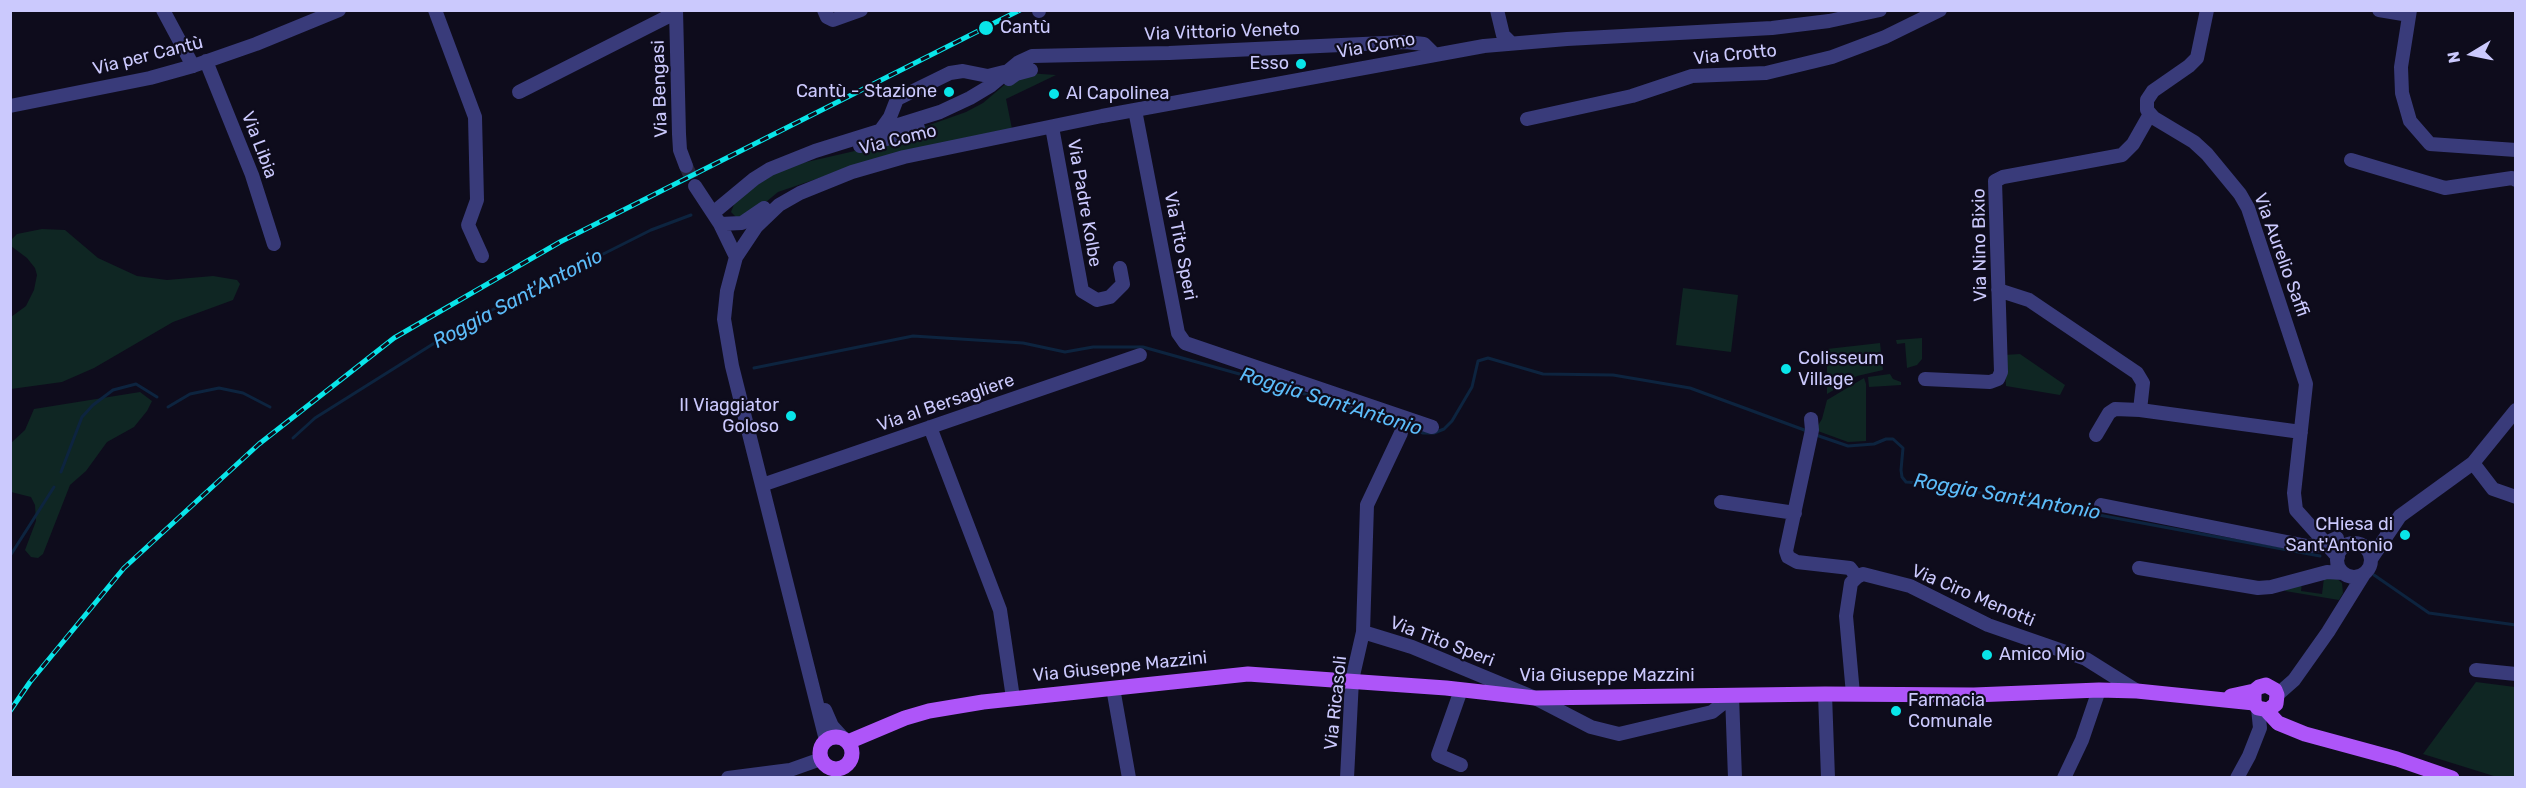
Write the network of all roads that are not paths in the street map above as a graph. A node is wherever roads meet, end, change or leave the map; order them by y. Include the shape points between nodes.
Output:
1 (163, 10) edge
2 (339, 10) edge
3 (435, 10) edge
4 (824, 10) edge
5 (861, 10) edge
6 (1880, 10) edge
7 (1940, 10) edge
8 (2207, 10) edge
9 (2379, 10) edge
10 (676, 13) edge
11 (1498, 13) edge
12 (2410, 13) edge
13 (1510, 43) junction
14 (1484, 46) junction
15 (1435, 55) junction
16 (200, 63) junction
17 (1010, 70) junction
18 (1031, 70) dead end
19 (519, 92) dead end
20 (10, 106) edge
21 (1135, 110) junction
22 (2150, 114) junction
23 (1527, 119) dead end
24 (1052, 127) junction
25 (880, 131) junction
26 (2516, 150) edge
27 (2351, 160) dead end
28 (686, 166) tunnel mouth
29 (2514, 177) edge
30 (695, 186) tunnel mouth
31 (793, 197) junction
32 (716, 218) junction
33 (274, 244) dead end
34 (739, 252) junction
35 (482, 256) dead end
36 (1120, 268) dead end
37 (1998, 290) junction
38 (1140, 355) dead end
39 (1925, 379) dead end
40 (2140, 410) junction
41 (2516, 410) edge
42 (930, 427) junction
43 (1432, 427) dead end
44 (1811, 429) dead end
45 (2301, 432) junction
46 (1401, 433) dead end
47 (2096, 435) dead end
48 (2473, 463) junction
49 (762, 485) junction
50 (2516, 498) edge
51 (1720, 502) dead end
52 (2101, 505) dead end
53 (1795, 513) junction
54 (2337, 541) junction
55 (2373, 551) junction
56 (2341, 566) junction
57 (2139, 568) dead end
58 (2364, 574) junction
59 (1857, 577) junction
60 (2349, 599) junction
61 (1363, 632) junction
62 (808, 664) junction
63 (1453, 665) junction
64 (2476, 670) dead end
65 (2516, 674) edge
66 (1352, 680) junction
67 (1113, 688) junction
68 (1454, 689) junction
69 (2098, 690) junction
70 (2137, 690) junction
71 (1825, 694) junction
72 (1853, 694) junction
73 (1732, 696) junction
74 (1012, 698) junction
75 (1535, 698) junction
76 (2264, 700) junction
77 (826, 740) joint
78 (840, 760) edge
79 (1461, 765) dead end
80 (728, 777) edge
81 (1129, 777) edge
82 (1347, 777) edge
83 (1736, 777) edge
84 (1828, 777) edge
85 (2064, 777) edge
86 (2237, 777) edge
87 (2452, 777) edge

1 - 16 street, Via Libia
2 - 16 street, Via per Cantù
3 - 35 street via 475,117 477,200 468,225
4 - 5 street via 833,20
6 - 13 street, Via Como via 1772,28
7 - 23 street, Via Crotto via 1832,57 1766,73 1692,76 1632,96
8 - 22 street via 2197,58 2153,91 2147,100
9 - 12 street
10 - 19 street
10 - 28 street, Via Bengasi via 680,150
11 - 13 street via 1503,34
11 - 14 street via 1492,35
12 - 26 street via 2401,68 2402,93 2410,121 2430,144
13 - 14 street, Via Como
14 - 15 street, Via Como
15 - 17 street, Via Vittorio Veneto via 1424,44 1407,42 1169,53 1046,54 1023,60
15 - 21 street, Via Como
16 - 20 street, Via per Cantù via 150,78
16 - 33 street, Via Libia via 252,176
17 - 25 street, Via Vittorio Veneto via 970,98
17 - 25 street, Via Vittorio Veneto via 988,76 950,73 897,99
18 - 32 street via 1016,74 972,104 902,135 777,170 744,191
21 - 24 street, Via Como
21 - 43 street, Via Tito Speri via 1178,333 1185,343
22 - 37 street, Via Nino Bixio via 2122,155 1995,181
22 - 45 street, Via Aurelio Saffi via 2207,154 2248,207 2305,377
24 - 31 street, Via Como via 904,157 852,172
24 - 36 street, Via Padre Kolbe via 1082,291 1097,300 1110,297 1123,284
25 - 32 street, Via Vittorio Veneto via 770,169 754,179
27 - 29 street via 2445,188
30 - 32 street
31 - 32 street via 775,200 742,223
31 - 34 street, Via Como via 765,217
32 - 34 street via 736,235
34 - 49 street, Via Como via 725,306 726,335
37 - 39 street, Via Nino Bixio via 1998,379
37 - 40 street via 2029,300 2137,373 2143,383
38 - 42 street, Via al Bersagliere
40 - 45 street
40 - 47 street via 2115,409
41 - 48 street
42 - 49 street, Via al Bersagliere
42 - 74 street via 1000,610
44 - 53 street, Via Ciro Menotti
45 - 54 street, Via Aurelio Saffi via 2294,501 2300,518
46 - 61 street, Via Tito Speri via 1367,505
48 - 50 street via 2493,489
48 - 55 street via 2400,516
49 - 62 street, Via Como
51 - 53 street
52 - 54 street via 2307,546
53 - 59 street, Via Ciro Menotti via 1788,556 1797,562 1850,568
54 - 55 street via 2359,543
54 - 56 street, Via Aurelio Saffi
55 - 58 street via 2370,567
56 - 57 street via 2258,588
56 - 58 street via 2354,577
56 - 60 street
58 - 60 street
59 - 70 street, Via Ciro Menotti via 1863,574 1910,586 1988,625 2086,659
59 - 72 street via 1851,584 1846,616
60 - 76 street via 2294,680
61 - 63 street, Via Tito Speri
61 - 66 street, Via Ricasoli
62 - 77 street, Via Como
62 - 78 street, Via Como
63 - 68 street
63 - 75 street, Via Tito Speri
64 - 65 street
66 - 67 main road, Via Giuseppe Mazzini via 1248,674
66 - 68 main road, Via Giuseppe Mazzini
66 - 82 street, Via Ricasoli
67 - 74 main road, Via Giuseppe Mazzini
67 - 81 street
68 - 75 main road, Via Giuseppe Mazzini
68 - 79 street via 1438,755
69 - 70 main road, Via Giuseppe Mazzini
69 - 72 main road, Via Giuseppe Mazzini via 1974,696
69 - 85 street via 2082,740
70 - 76 main road, Via Giuseppe Mazzini
71 - 72 main road, Via Giuseppe Mazzini
71 - 73 main road, Via Giuseppe Mazzini
71 - 84 street
73 - 75 main road, Via Giuseppe Mazzini
73 - 75 street, Via Tito Speri via 1712,712 1619,734 1591,727
73 - 83 street
74 - 78 main road, Via Giuseppe Mazzini via 929,711 892,723
76 - 86 street via 2260,728
76 - 87 main road via 2287,720 2351,747
77 - 78 main road, Via Giuseppe Mazzini via 835,737
78 - 80 street

